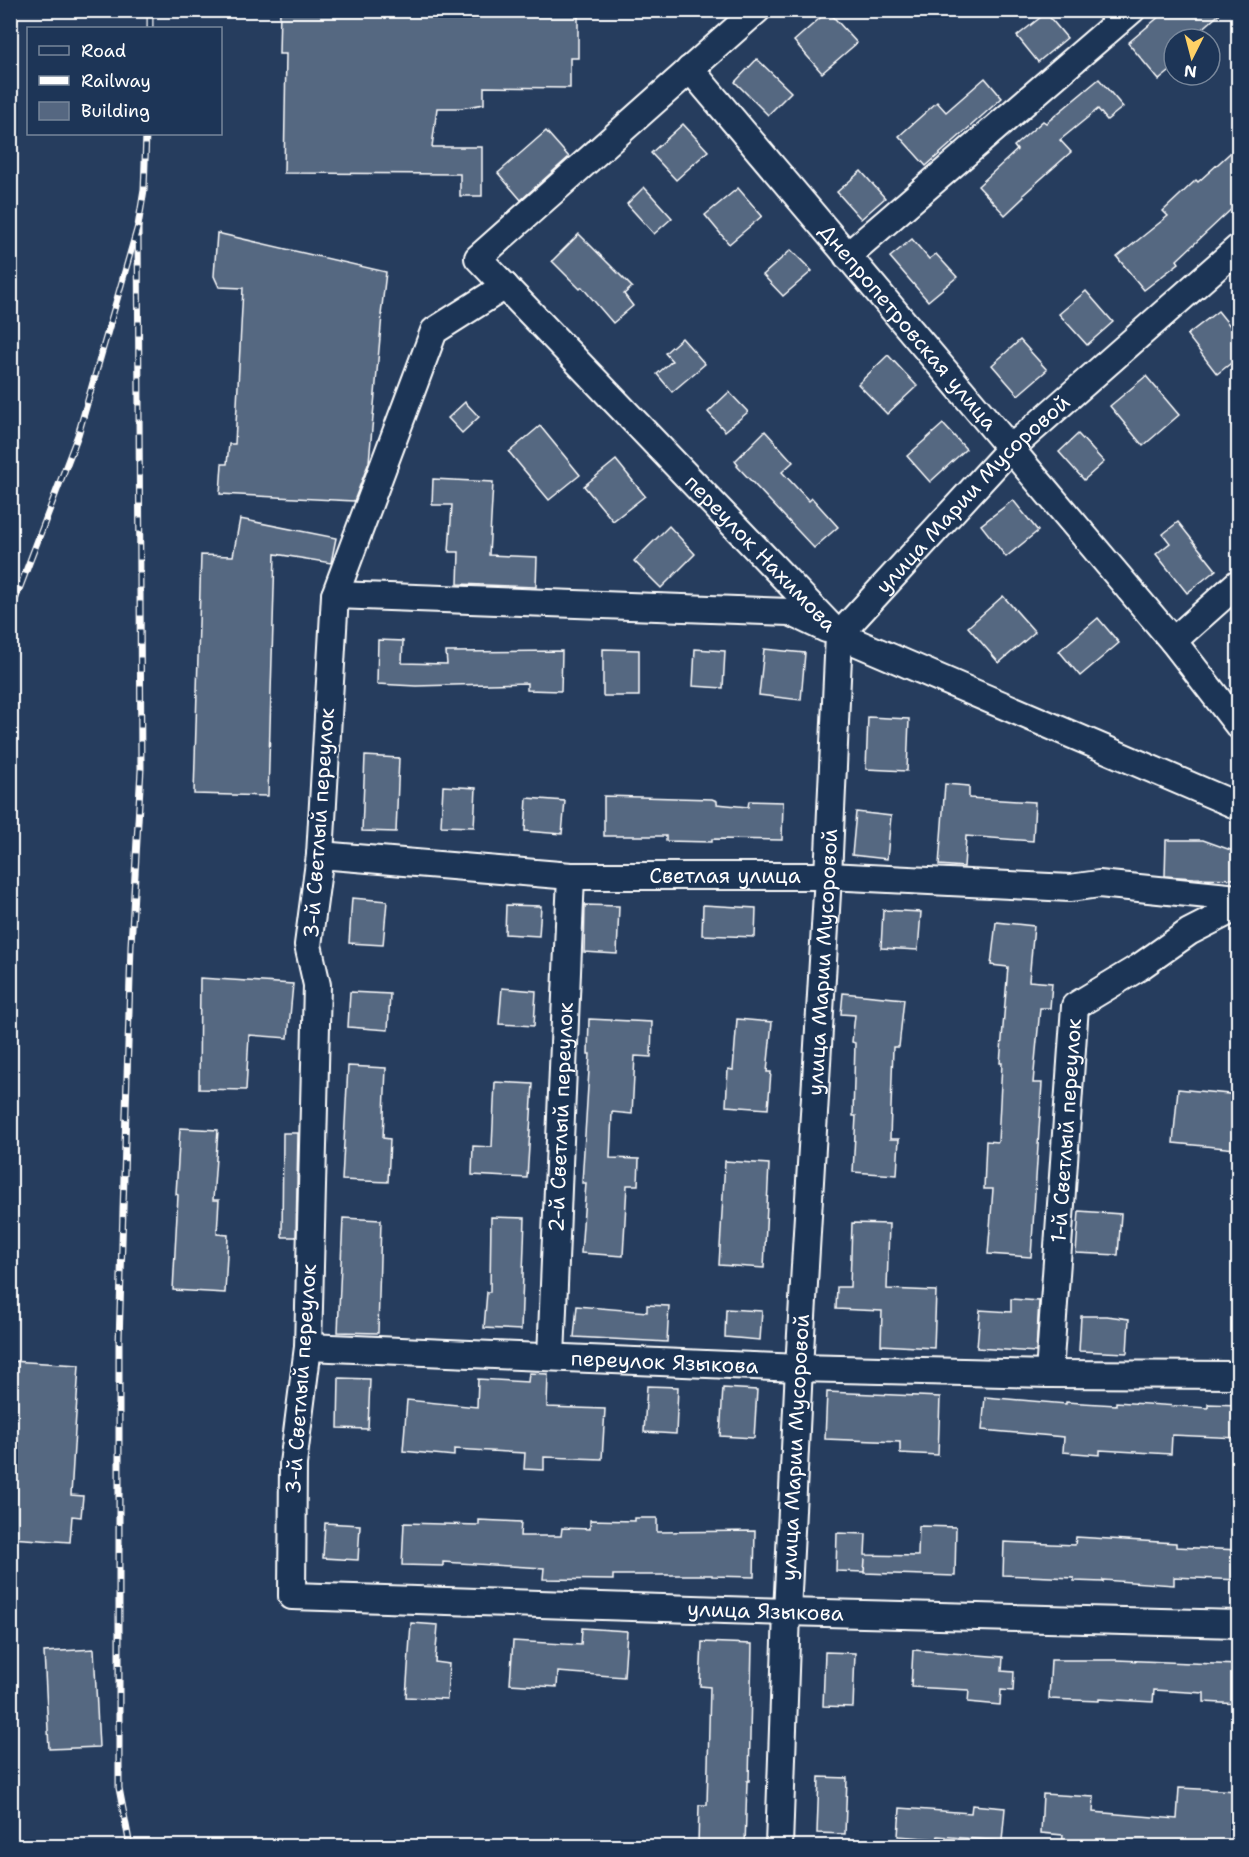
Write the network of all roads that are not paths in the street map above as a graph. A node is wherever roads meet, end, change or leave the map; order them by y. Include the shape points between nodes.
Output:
1 (757, 10) edge
2 (1132, 10) edge
3 (690, 69) junction
4 (1239, 249) edge
5 (847, 256) junction
6 (505, 286) junction
7 (1010, 449) junction
8 (1239, 583) edge
9 (335, 595) junction
10 (839, 635) junction
11 (1173, 641) junction
12 (1239, 725) edge
13 (1239, 806) edge
14 (320, 855) junction
15 (571, 876) junction
16 (828, 876) junction
17 (1239, 898) edge
18 (1239, 907) edge
19 (308, 1347) junction
20 (551, 1357) junction
21 (800, 1368) junction
22 (1049, 1374) junction
23 (1239, 1375) edge
24 (292, 1596) joint
25 (787, 1612) junction
26 (1239, 1624) edge
27 (779, 1846) edge

1 - 3 street
2 - 5 street
3 - 5 street, Днепропетровская улица
3 - 6 street, переулок Нахимова via 478,258
4 - 7 street, улица Марии Мусоровой
5 - 7 street, Днепропетровская улица
6 - 9 street, 3-й Светлый переулок via 434,332
6 - 10 street, переулок Нахимова
7 - 10 street, улица Марии Мусоровой
7 - 11 street, Днепропетровская улица
8 - 11 street
9 - 10 street via 790,612
9 - 14 street, 3-й Светлый переулок
10 - 13 street, переулок Нахимова
10 - 16 street, улица Марии Мусоровой
11 - 12 street, Днепропетровская улица
14 - 15 street, Светлая улица
14 - 19 street, 3-й Светлый переулок via 308,945 317,985
15 - 16 street, Светлая улица
15 - 20 street, 2-й Светлый переулок
16 - 17 street, Светлая улица via 1070,888 1099,884
16 - 21 street, улица Марии Мусоровой
18 - 22 street, 1-й Светлый переулок via 1189,932 1075,1006
19 - 20 street, переулок Языкова
19 - 24 street, 3-й Светлый переулок via 293,1464
20 - 21 street, переулок Языкова
21 - 22 street, переулок Языкова
21 - 25 street, улица Марии Мусоровой
22 - 23 street, переулок Языкова
24 - 25 street, улица Языкова
25 - 26 street, улица Языкова
25 - 27 street, улица Марии Мусоровой

